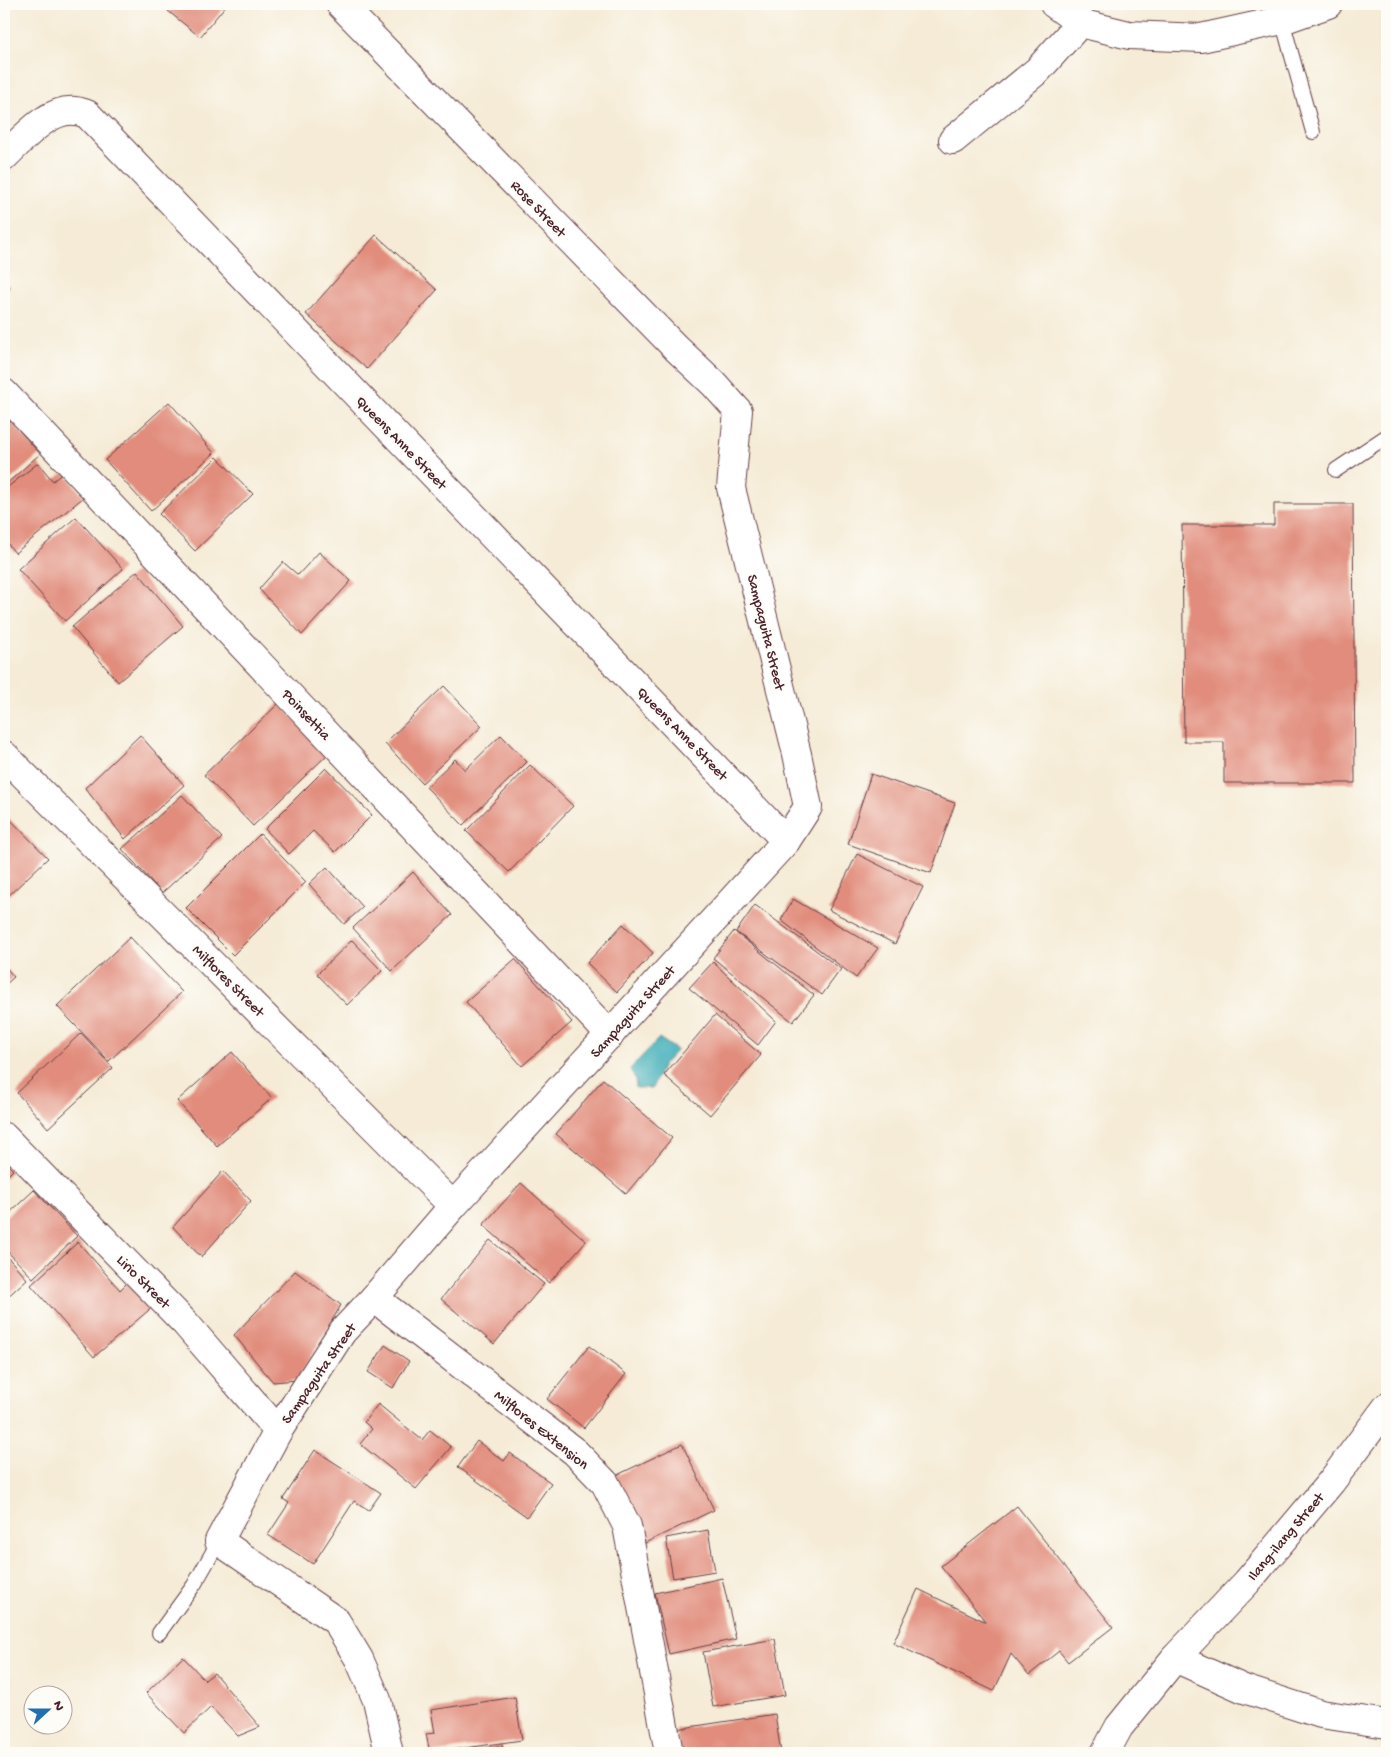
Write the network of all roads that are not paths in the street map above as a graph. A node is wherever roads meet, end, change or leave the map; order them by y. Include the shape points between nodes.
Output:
1 (340, 4) edge
2 (1054, 4) edge
3 (1328, 4) edge
4 (1282, 20) junction
5 (1080, 23) junction
6 (1312, 132) dead end
7 (953, 140) dead end
8 (4, 157) edge
9 (4, 393) edge
10 (738, 411) joint
11 (1387, 436) edge
12 (1336, 470) dead end
13 (4, 755) edge
14 (786, 841) junction
15 (610, 1035) junction
16 (4, 1137) edge
17 (453, 1206) junction
18 (374, 1298) junction
19 (1387, 1407) edge
20 (278, 1431) junction
21 (219, 1541) junction
22 (159, 1633) dead end
23 (1175, 1658) junction
24 (1387, 1724) edge
25 (389, 1753) edge
26 (670, 1753) edge
27 (1105, 1753) edge

1 - 10 street, Rose Street
2 - 5 street
3 - 4 street
4 - 5 street via 1201,38 1129,35
4 - 6 lane
5 - 7 street via 1038,70
8 - 14 street, Queens Anne Street via 45,120 58,113 75,111 87,114
9 - 15 street, Poinsettia
10 - 14 street, Sampaguita Street via 731,488 808,807
11 - 12 lane
13 - 17 street, Milflores Street
14 - 15 street, Sampaguita Street
15 - 17 street, Sampaguita Street
16 - 20 street, Lirio Street via 186,1324
17 - 18 street, Sampaguita Street
18 - 20 street, Sampaguita Street via 342,1332
18 - 26 street, Milflores Extension via 575,1452 605,1482 627,1526
19 - 23 street, Ilang-ilang Street via 1331,1482 1253,1575
20 - 21 street, Sampaguita Street
21 - 22 lane via 194,1585
21 - 25 street via 336,1621 359,1659 377,1700
23 - 24 street via 1244,1689 1321,1714
23 - 27 street, Ilang-ilang Street via 1119,1727

